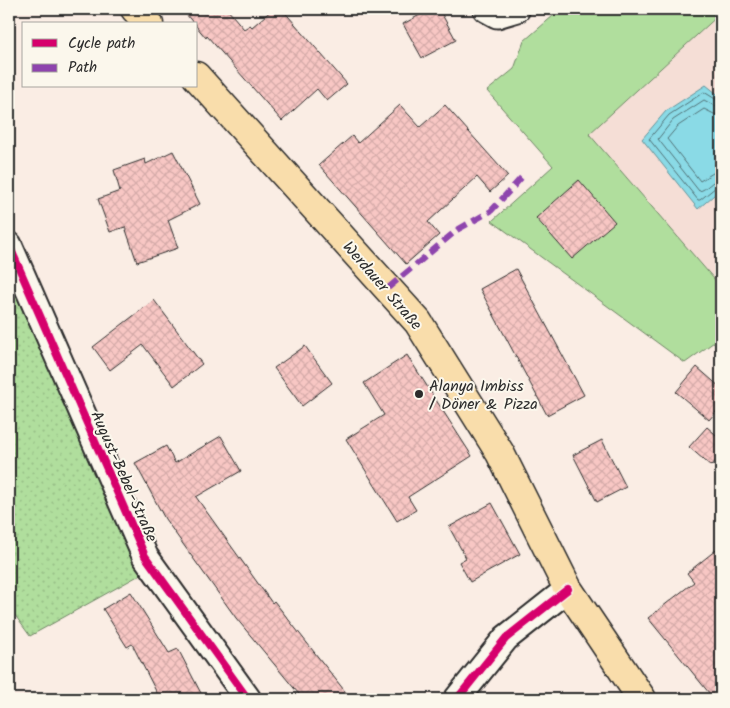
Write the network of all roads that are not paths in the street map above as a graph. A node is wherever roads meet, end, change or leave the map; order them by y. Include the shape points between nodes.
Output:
1 (135, 9) edge
2 (486, 9) edge
3 (517, 9) edge
4 (147, 22) edge
5 (198, 78) edge
6 (9, 245) edge
7 (568, 589) junction
8 (248, 699) edge
9 (457, 699) edge
10 (642, 699) edge

1 - 4 main road
2 - 3 street via 497,15
5 - 7 main road, Werdauer Straße via 418,322 500,453
6 - 8 street, August-Bebel-Straße via 145,556
7 - 9 street via 506,638
7 - 10 main road, Werdauer Straße

